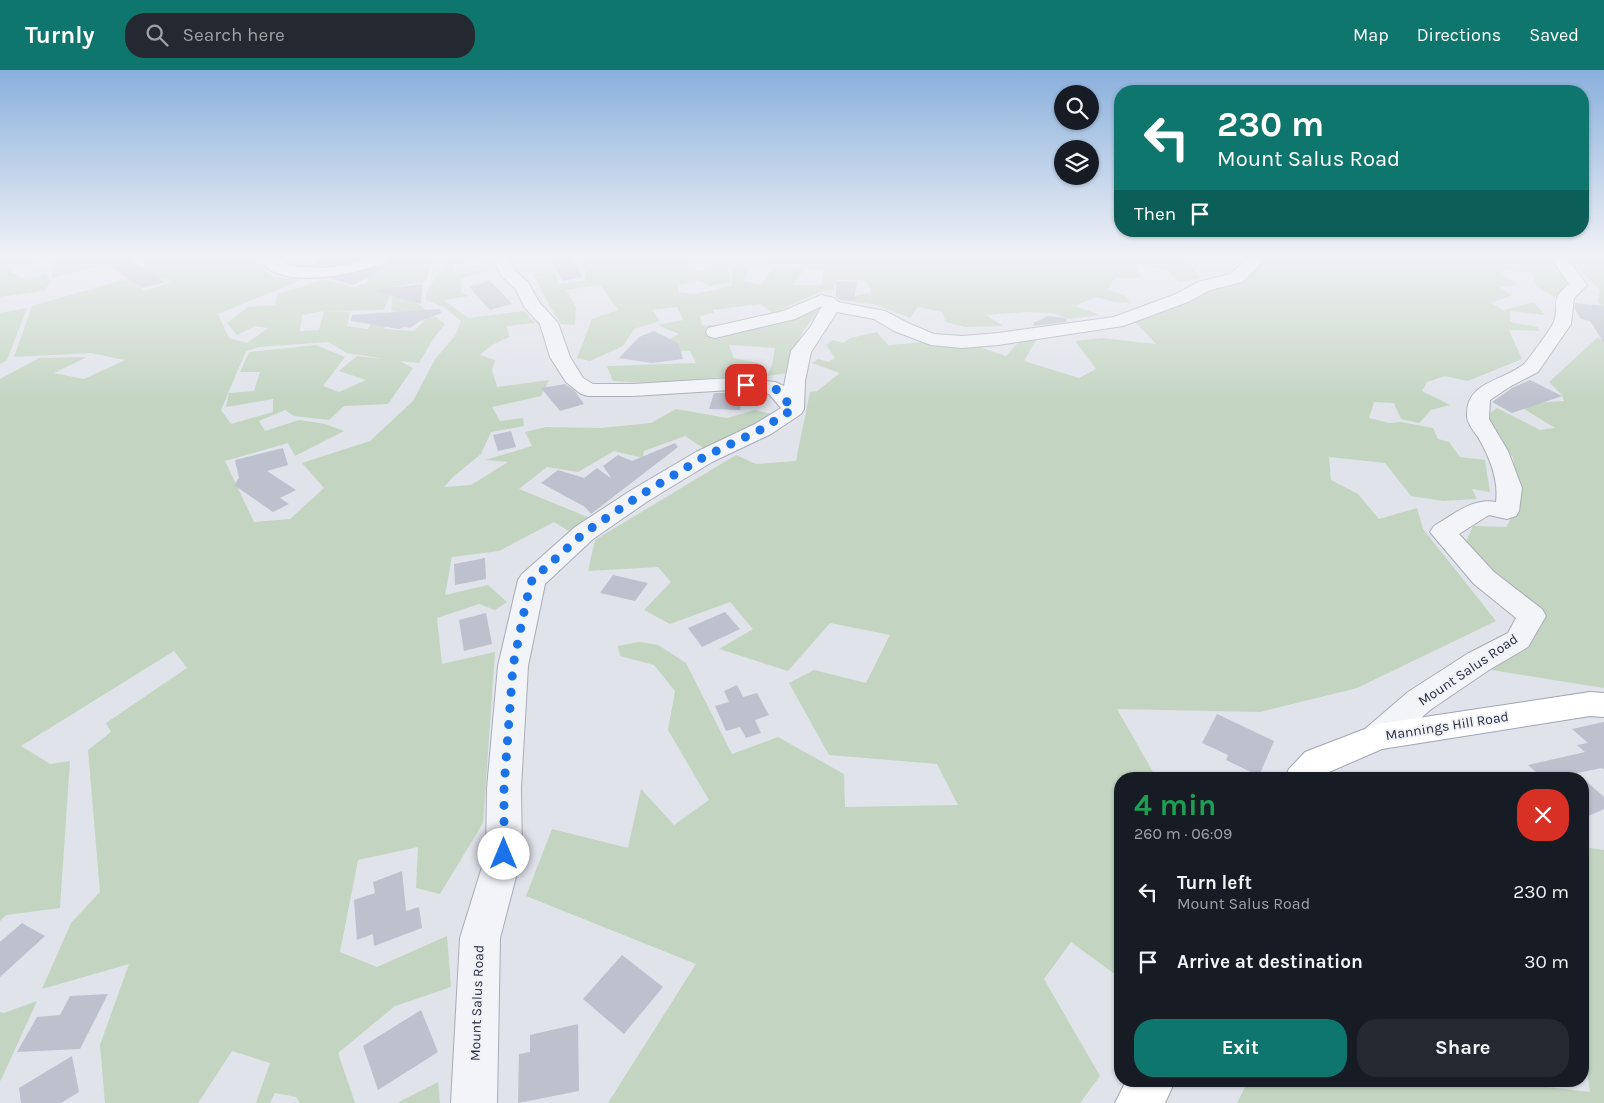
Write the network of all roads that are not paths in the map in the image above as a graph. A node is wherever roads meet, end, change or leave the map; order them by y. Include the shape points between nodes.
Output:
1 (533, 306) edge
2 (808, 306) edge
3 (832, 306) edge
4 (833, 306) edge
5 (1160, 306) edge
6 (1564, 306) edge
7 (715, 332) dead end
8 (793, 409) junction
9 (1604, 705) edge
10 (1378, 737) junction
11 (1307, 772) edge
12 (1149, 1087) edge
13 (474, 1103) edge
14 (1138, 1103) edge

1 - 8 street via 549,324 560,357 576,382 588,390 731,384 775,388
2 - 7 street via 789,315
3 - 8 street via 801,351
4 - 5 street via 879,315 931,339 962,342 1117,322
6 - 10 street, Mount Salus Road via 1562,324 1531,368 1480,398 1478,419 1497,451 1510,488 1507,511 1484,507 1443,532 1484,578 1532,616 1518,640 1420,701
8 - 13 street, Mount Salus Road via 639,496 584,533 532,580 513,666 504,788 504,854 480,938
9 - 10 main road, Mannings Hill Road via 1590,704
10 - 11 main road, Mannings Hill Road via 1316,762
12 - 14 main road

